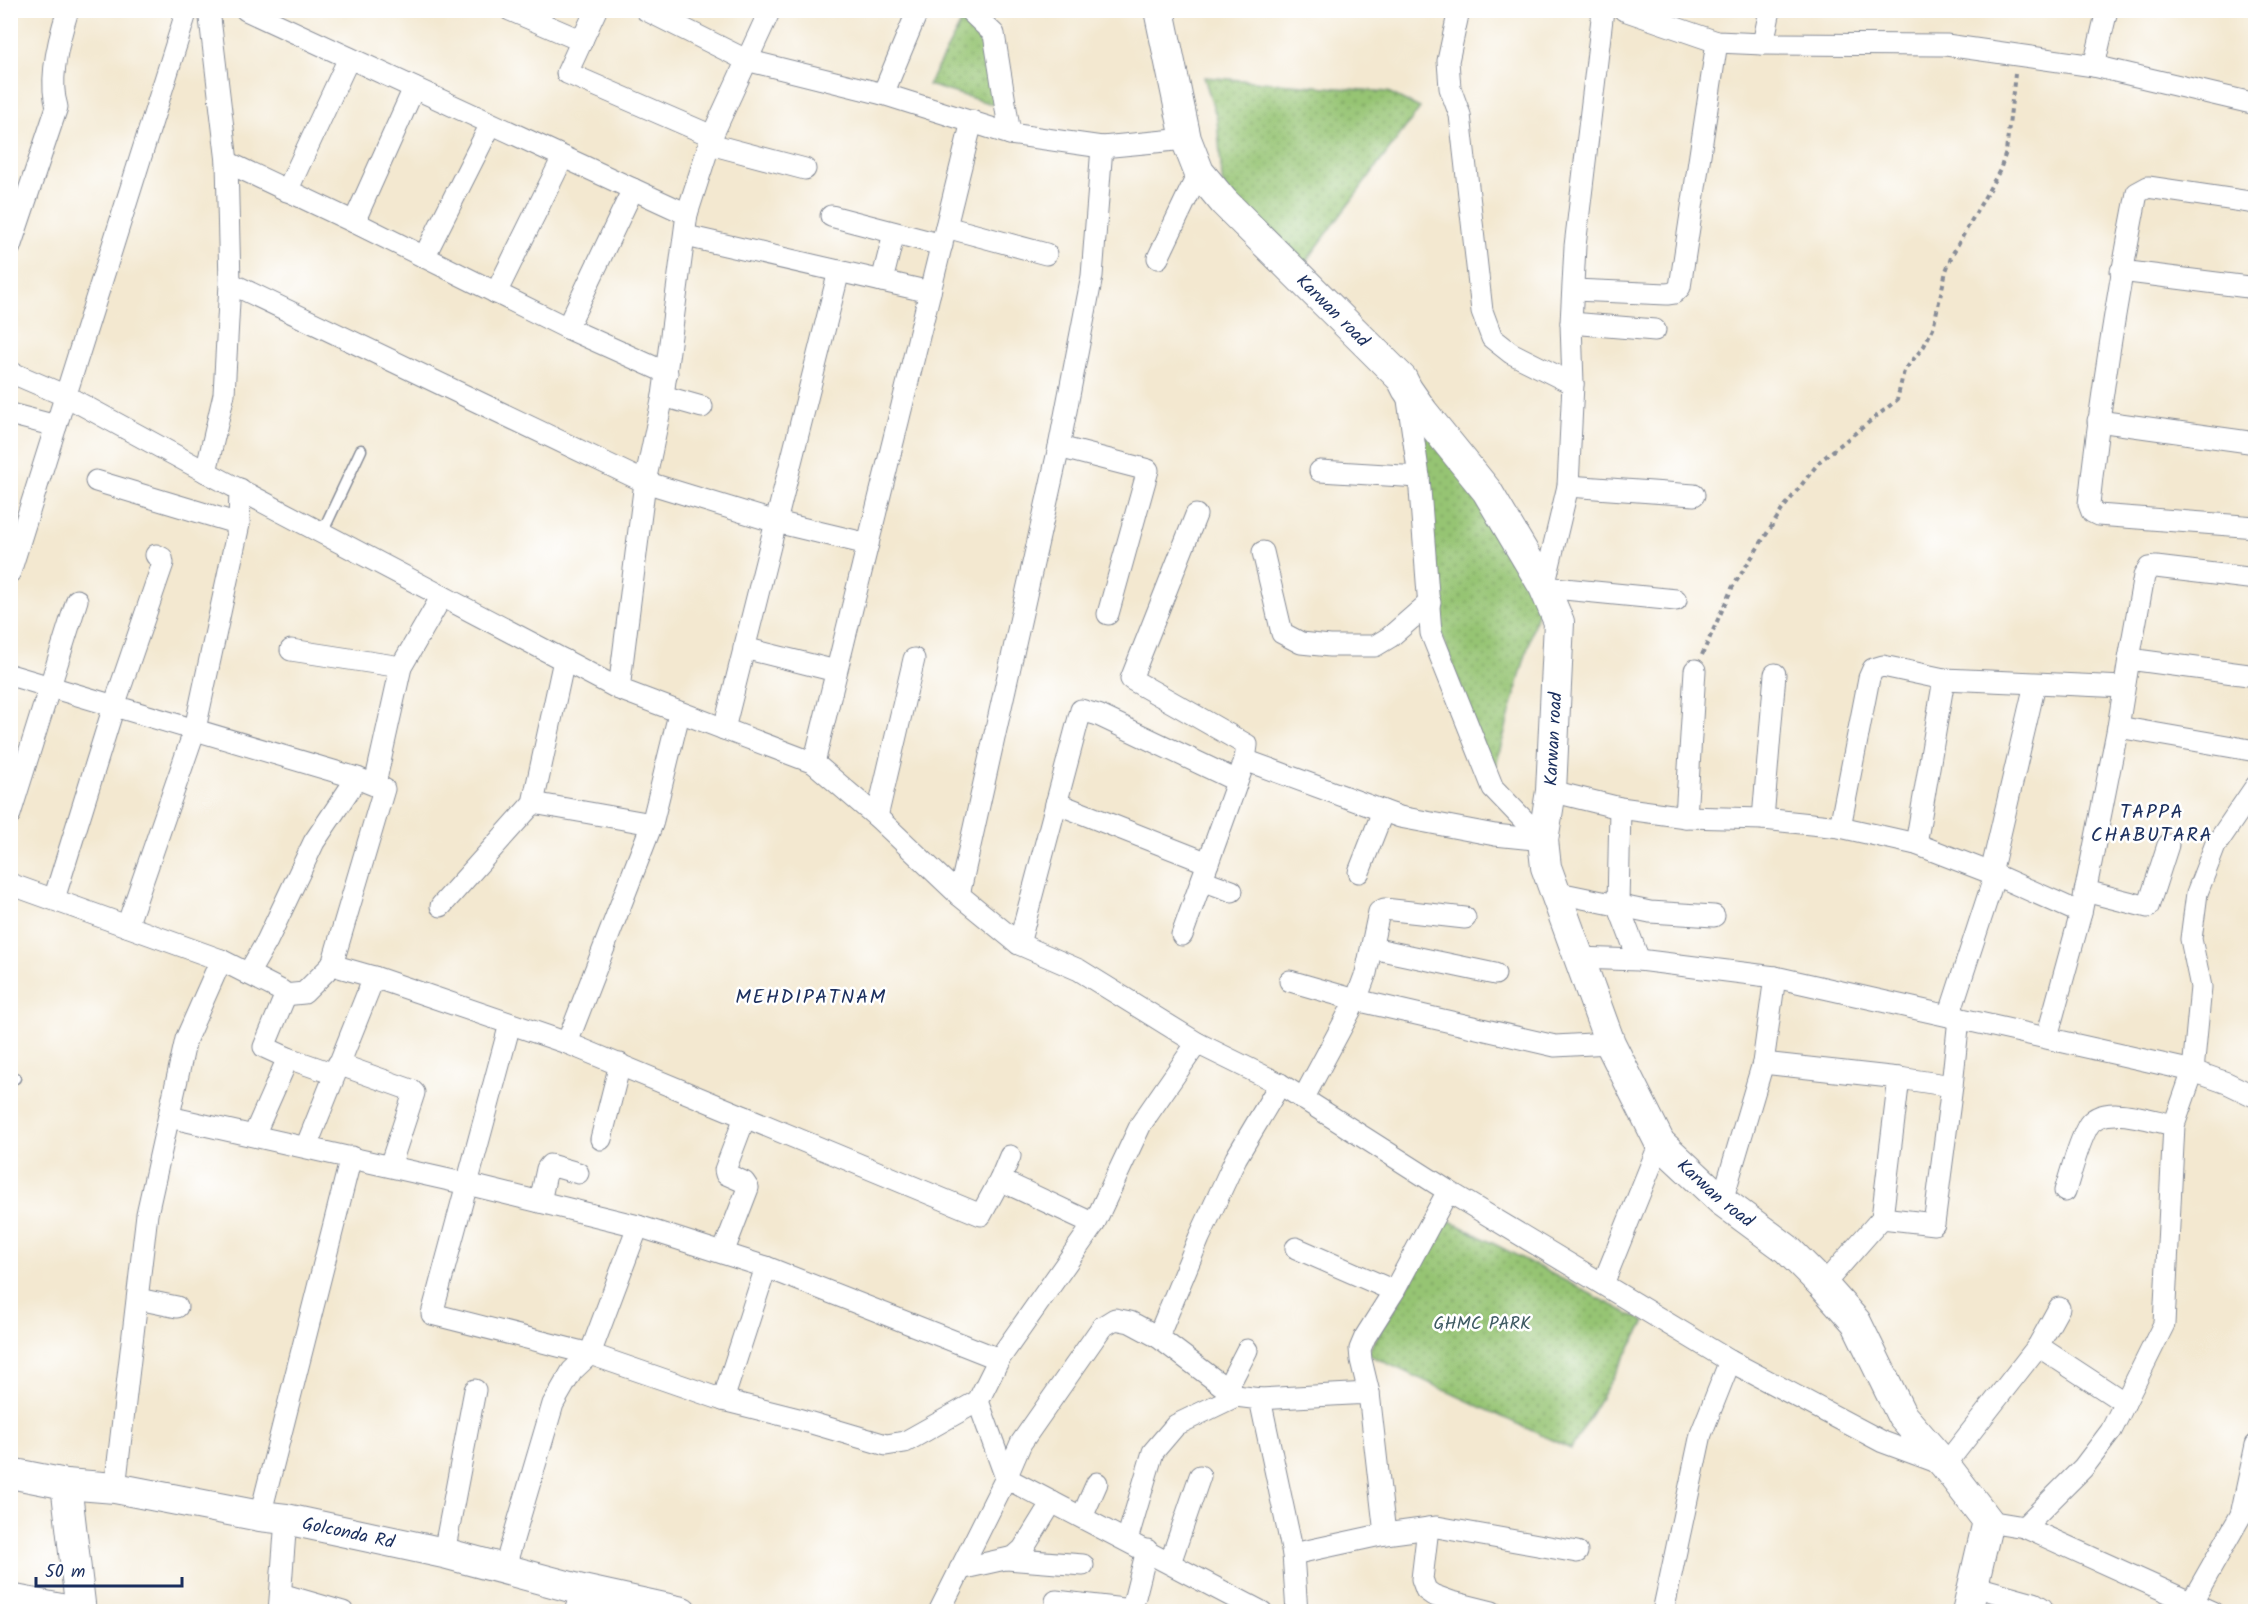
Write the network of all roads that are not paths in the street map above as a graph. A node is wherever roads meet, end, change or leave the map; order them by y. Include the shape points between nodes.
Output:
1 (68, 10) edge
2 (187, 10) edge
3 (209, 10) edge
4 (246, 10) edge
5 (510, 10) edge
6 (596, 10) edge
7 (646, 10) edge
8 (770, 10) edge
9 (918, 10) edge
10 (969, 10) edge
11 (1159, 10) edge
12 (1459, 10) edge
13 (1604, 10) edge
14 (1624, 10) edge
15 (1770, 10) edge
16 (2106, 10) edge
17 (582, 41) junction
18 (1718, 42) junction
19 (1763, 44) junction
20 (349, 58) junction
21 (746, 60) junction
22 (2094, 66) junction
23 (414, 87) junction
24 (883, 94) junction
25 (2256, 104) edge
26 (972, 121) junction
27 (491, 124) junction
28 (1010, 134) junction
29 (1186, 139) junction
30 (711, 140) junction
31 (1102, 147) junction
32 (563, 157) junction
33 (227, 162) junction
34 (804, 169) dead end
35 (1199, 172) junction
36 (633, 189) junction
37 (287, 191) junction
38 (2256, 203) edge
39 (687, 214) junction
40 (831, 216) dead end
41 (354, 222) junction
42 (894, 233) junction
43 (686, 236) junction
44 (944, 236) junction
45 (10, 247) edge
46 (1046, 254) dead end
47 (424, 257) junction
48 (1158, 258) dead end
49 (839, 271) junction
50 (2121, 271) junction
51 (882, 281) junction
52 (230, 283) junction
53 (2256, 288) edge
54 (1574, 290) junction
55 (930, 292) junction
56 (496, 293) junction
57 (1571, 323) junction
58 (567, 328) junction
59 (1655, 330) dead end
60 (10, 372) edge
61 (667, 373) junction
62 (1573, 384) junction
63 (1407, 389) junction
64 (66, 396) junction
65 (663, 396) junction
66 (702, 407) dead end
67 (10, 414) edge
68 (2098, 421) junction
69 (56, 426) junction
70 (2256, 443) edge
71 (1059, 447) junction
72 (361, 450) dead end
73 (1320, 471) dead end
74 (206, 472) junction
75 (1419, 477) junction
76 (96, 481) dead end
77 (645, 482) junction
78 (1568, 486) junction
79 (240, 489) junction
80 (1694, 495) dead end
81 (1196, 514) dead end
82 (776, 522) junction
83 (239, 524) junction
84 (2256, 527) edge
85 (322, 533) junction
86 (15, 543) edge
87 (868, 544) junction
88 (1263, 552) dead end
89 (156, 555) dead end
90 (10, 572) edge
91 (2256, 579) edge
92 (1544, 587) junction
93 (442, 596) junction
94 (77, 600) dead end
95 (1676, 600) dead end
96 (1430, 602) junction
97 (1108, 614) dead end
98 (744, 648) junction
99 (291, 650) dead end
100 (914, 658) dead end
101 (2129, 659) junction
102 (564, 660) junction
103 (401, 667) junction
104 (1695, 670) road end
105 (836, 671) junction
106 (1775, 674) dead end
107 (10, 675) edge
108 (2256, 676) edge
109 (1944, 680) junction
110 (2035, 684) junction
111 (50, 687) junction
112 (2124, 687) junction
113 (619, 689) junction
114 (114, 706) junction
115 (679, 714) junction
116 (2118, 727) junction
117 (195, 729) junction
118 (724, 729) junction
119 (2256, 752) edge
120 (1245, 760) junction
121 (814, 763) junction
122 (366, 781) junction
123 (1237, 782) junction
124 (2256, 786) edge
125 (1551, 791) junction
126 (533, 803) junction
127 (1056, 803) junction
128 (1620, 808) junction
129 (1383, 811) junction
130 (10, 814) edge
131 (877, 817) junction
132 (1686, 817) junction
133 (1762, 819) junction
134 (652, 824) junction
135 (1840, 827) junction
136 (1543, 840) junction
137 (1916, 844) junction
138 (2168, 845) dead end
139 (1205, 872) junction
140 (1359, 872) dead end
141 (1993, 874) junction
142 (10, 884) edge
143 (1232, 891) dead end
144 (2085, 891) junction
145 (1554, 892) junction
146 (959, 895) junction
147 (54, 899) junction
148 (1618, 905) junction
149 (441, 906) dead end
150 (2081, 913) junction
151 (1714, 916) dead end
152 (1465, 918) dead end
153 (127, 926) junction
154 (1182, 935) dead end
155 (1019, 944) junction
156 (1372, 948) junction
157 (1577, 958) junction
158 (221, 960) junction
159 (1639, 960) junction
160 (332, 966) junction
161 (248, 974) junction
162 (1495, 974) dead end
163 (374, 977) junction
164 (1775, 977) junction
165 (1290, 981) dead end
166 (284, 995) junction
167 (1356, 1000) junction
168 (1954, 1017) junction
169 (510, 1024) junction
170 (2047, 1037) junction
171 (567, 1043) junction
172 (1610, 1043) junction
173 (1197, 1044) junction
174 (288, 1058) junction
175 (1763, 1063) junction
176 (620, 1064) junction
177 (336, 1069) junction
178 (2193, 1071) junction
179 (1899, 1078) junction
180 (1280, 1084) junction
181 (1952, 1086) junction
182 (2256, 1097) edge
183 (1303, 1099) junction
184 (169, 1117) junction
185 (745, 1117) junction
186 (2174, 1125) junction
187 (254, 1135) junction
188 (601, 1139) dead end
189 (1660, 1143) junction
190 (306, 1147) junction
191 (1010, 1156) dead end
192 (351, 1157) junction
193 (390, 1166) junction
194 (578, 1173) dead end
195 (1000, 1180) junction
196 (467, 1184) junction
197 (1448, 1191) junction
198 (2065, 1191) dead end
199 (1722, 1201) junction
200 (540, 1202) junction
201 (1882, 1218) junction
202 (1094, 1224) junction
203 (638, 1226) junction
204 (1296, 1248) dead end
205 (723, 1253) junction
206 (766, 1268) junction
207 (1603, 1284) junction
208 (1823, 1285) junction
209 (1394, 1292) junction
210 (138, 1299) junction
211 (177, 1307) dead end
212 (2060, 1308) dead end
213 (1158, 1337) junction
214 (2038, 1347) junction
215 (1247, 1350) dead end
216 (590, 1354) junction
217 (999, 1359) junction
218 (1730, 1361) junction
219 (475, 1390) dead end
220 (1232, 1392) junction
221 (1369, 1393) junction
222 (723, 1400) junction
223 (1260, 1400) junction
224 (978, 1401) junction
225 (2125, 1403) junction
226 (2256, 1445) edge
227 (1945, 1465) junction
228 (10, 1473) edge
229 (1200, 1476) dead end
230 (1006, 1478) junction
231 (1097, 1483) dead end
232 (66, 1484) junction
233 (116, 1488) junction
234 (1052, 1502) junction
235 (2248, 1510) edge
236 (1082, 1517) junction
237 (273, 1518) junction
238 (1988, 1521) junction
239 (2024, 1527) junction
240 (1428, 1528) junction
241 (1385, 1534) junction
242 (1126, 1540) junction
243 (1147, 1551) junction
244 (1577, 1552) dead end
245 (444, 1553) junction
246 (1293, 1554) junction
247 (1007, 1559) junction
248 (1170, 1563) junction
249 (1083, 1565) dead end
250 (960, 1569) junction
251 (504, 1570) junction
252 (1970, 1599) edge
253 (579, 1601) edge
254 (1056, 1601) dead end
255 (11, 1602) edge
256 (280, 1603) edge
257 (650, 1607) edge
258 (1450, 1607) edge
259 (2189, 1607) edge
260 (76, 1611) edge
261 (81, 1611) edge
262 (343, 1611) edge
263 (682, 1611) edge
264 (939, 1611) edge
265 (1131, 1611) edge
266 (1262, 1611) edge
267 (1297, 1611) edge
268 (1492, 1611) edge
269 (1663, 1611) edge
270 (2044, 1611) edge
271 (2212, 1611) edge

1 - 45 street via 59,37 53,95 57,107
2 - 64 street
3 - 33 street
4 - 20 street
5 - 17 street
6 - 17 street
7 - 21 street
8 - 21 street
9 - 24 street
10 - 28 street via 994,34
11 - 29 street, Karwan road
12 - 62 street via 1448,61 1450,88 1460,115 1482,311 1492,338 1511,353
13 - 54 street via 1575,246
14 - 18 street
15 - 19 street
16 - 22 street
17 - 30 street via 567,73
18 - 19 street
18 - 54 street via 1680,287 1667,294
19 - 22 street via 1946,45
20 - 23 street
20 - 37 street
21 - 24 street
21 - 30 street
22 - 25 street
23 - 27 street
23 - 41 street
24 - 26 street
26 - 28 street
26 - 44 street
27 - 32 street
27 - 47 street
28 - 31 street
29 - 31 street
29 - 35 street, Karwan road
30 - 34 street
30 - 39 street
31 - 71 street via 1092,276
32 - 36 street
32 - 56 street
33 - 37 street
33 - 52 street
35 - 48 street
35 - 63 street, Karwan road via 1224,202 1402,379
36 - 39 street
36 - 58 street
37 - 41 street
38 - 50 street via 2148,187 2137,193
39 - 43 street
40 - 42 street
41 - 47 street
42 - 44 street
42 - 51 street
43 - 49 street
43 - 61 street
44 - 46 street
44 - 55 street
47 - 56 street
49 - 51 street
49 - 82 street
50 - 53 street
50 - 68 street
51 - 55 street
52 - 74 street via 225,394
52 - 77 street
54 - 57 street
55 - 87 street
56 - 58 street
57 - 59 street
57 - 62 street
58 - 61 street
60 - 64 street
61 - 65 street
62 - 78 street
63 - 75 street
63 - 92 street, Karwan road via 1487,491
64 - 69 street
64 - 74 street
65 - 66 street
65 - 77 street
67 - 69 street
68 - 70 street
68 - 84 street via 2089,504 2092,512
69 - 86 street via 44,471
71 - 97 street via 1148,470
71 - 146 street
72 - 85 lane
73 - 75 street
74 - 79 street
75 - 96 street
76 - 83 street
77 - 82 street
77 - 113 street
78 - 80 street
78 - 92 street
79 - 83 street
79 - 85 street
81 - 120 street via 1131,679 1247,745
82 - 87 street
82 - 98 street
83 - 117 street
85 - 93 street
86 - 90 street
87 - 105 street
88 - 96 street via 1282,633 1301,643 1375,646
89 - 114 street via 163,563
91 - 101 street via 2149,568 2144,576
92 - 95 street
92 - 125 street, Karwan road via 1559,622
93 - 102 street
93 - 103 street
94 - 111 street
96 - 136 street via 1431,633 1493,788
98 - 105 street
98 - 118 street
99 - 103 street
100 - 131 street
101 - 108 street
101 - 112 street
102 - 113 street
102 - 126 street
103 - 122 street
104 - 132 street
105 - 121 street
106 - 133 street
107 - 111 street
109 - 110 street
109 - 135 street via 1883,666 1873,669
109 - 137 street
110 - 112 street
110 - 141 street
111 - 114 street
111 - 130 street
112 - 116 street
113 - 115 street
114 - 117 street
114 - 147 street
115 - 118 street
115 - 134 street
116 - 119 street
116 - 144 street
117 - 122 street
117 - 153 street
118 - 121 street
120 - 123 street
120 - 129 street
121 - 131 street
122 - 160 street via 384,789
122 - 161 street via 314,842
123 - 127 street via 1081,710
123 - 139 street
124 - 178 street via 2216,846 2198,893 2191,939 2201,987
125 - 128 street
125 - 136 street, Karwan road
126 - 134 street
126 - 149 street
127 - 139 street
127 - 155 street
128 - 132 street
128 - 148 street
129 - 136 street via 1495,835
129 - 140 street
131 - 146 street
132 - 133 street
133 - 135 street
134 - 171 street
135 - 137 street
136 - 145 street, Karwan road
137 - 141 street
138 - 144 street via 2148,908
139 - 143 street
139 - 154 street
141 - 150 street
141 - 168 street
142 - 147 street
144 - 150 street
145 - 148 street
145 - 157 street, Karwan road
146 - 155 street
147 - 153 street
148 - 151 street via 1650,912
148 - 159 street
150 - 170 street
152 - 156 street via 1382,910
153 - 158 street
155 - 173 street via 1079,970
156 - 162 street
156 - 167 street
157 - 159 street
157 - 172 street, Karwan road
158 - 161 street
158 - 184 street via 186,1039
159 - 164 street
160 - 163 street
160 - 166 street via 304,993
161 - 166 street
163 - 169 street
163 - 177 street
164 - 168 street
164 - 175 street
165 - 167 street
166 - 174 street via 264,1047
167 - 172 street via 1556,1046
167 - 183 street
168 - 170 street
168 - 181 street
169 - 171 street
169 - 196 street
170 - 178 street
171 - 176 street
172 - 189 street, Karwan road
173 - 180 street
173 - 202 street via 1141,1124
174 - 177 street
174 - 187 street
175 - 179 street
175 - 199 street
176 - 185 street
176 - 188 street
177 - 190 street
177 - 193 street via 414,1093
178 - 182 street
178 - 186 street
179 - 181 street
179 - 201 street
180 - 183 street
180 - 213 street via 1236,1158
181 - 201 street via 1934,1224
183 - 197 street
184 - 187 street
184 - 210 street via 147,1214
185 - 195 street via 981,1215
185 - 205 street via 725,1170 748,1188
186 - 198 street via 2116,1113 2099,1117 2087,1126
186 - 225 street via 2164,1324
187 - 190 street
189 - 199 street, Karwan road
189 - 207 street
190 - 192 street
191 - 195 street
192 - 193 street
192 - 237 street
193 - 196 street
194 - 200 street via 549,1165
195 - 202 street
196 - 200 street
196 - 216 street via 432,1314
197 - 207 street
197 - 209 street
199 - 208 street, Karwan road via 1787,1249
200 - 203 street
201 - 208 street
202 - 217 street
203 - 205 street
203 - 216 street
204 - 209 street
205 - 206 street
206 - 217 street
206 - 222 street
207 - 218 street
208 - 227 street, Karwan road via 1856,1322 1902,1416
209 - 221 street via 1360,1349
210 - 211 street
210 - 233 street
212 - 214 street
213 - 220 street
213 - 230 street via 1122,1319 1102,1327 1021,1443
214 - 225 street
214 - 227 street
215 - 220 street
216 - 222 street
216 - 251 street via 572,1371 553,1404
217 - 224 street
218 - 227 street via 1883,1442
218 - 269 street via 1701,1434
219 - 245 street
220 - 223 street
220 - 242 street via 1176,1425 1153,1452
221 - 223 street
221 - 241 street
222 - 224 street via 886,1445 904,1442
223 - 246 street
224 - 230 street
225 - 239 street via 2111,1431 2083,1468
226 - 235 street
227 - 238 street, Karwan road
228 - 232 street, Golconda Rd
229 - 248 street
230 - 234 street
230 - 250 street
231 - 236 street
232 - 233 street, Golconda Rd
232 - 261 street
233 - 237 street, Golconda Rd
234 - 236 street
234 - 247 street via 1023,1549
235 - 259 street
236 - 242 street
237 - 245 street, Golconda Rd
237 - 256 street
238 - 239 street
238 - 252 street
239 - 259 street
240 - 241 street
240 - 244 street
240 - 258 street via 1423,1585 1428,1593
241 - 246 street
242 - 243 street
243 - 248 street
243 - 265 street
245 - 251 street, Golconda Rd
246 - 267 street
247 - 249 street
247 - 250 street
248 - 266 street
250 - 264 street
251 - 253 street, Golconda Rd
252 - 270 street via 2034,1603
253 - 257 street, Golconda Rd
254 - 265 street
255 - 260 street
256 - 262 street
257 - 263 street, Golconda Rd
258 - 268 street
259 - 271 street

